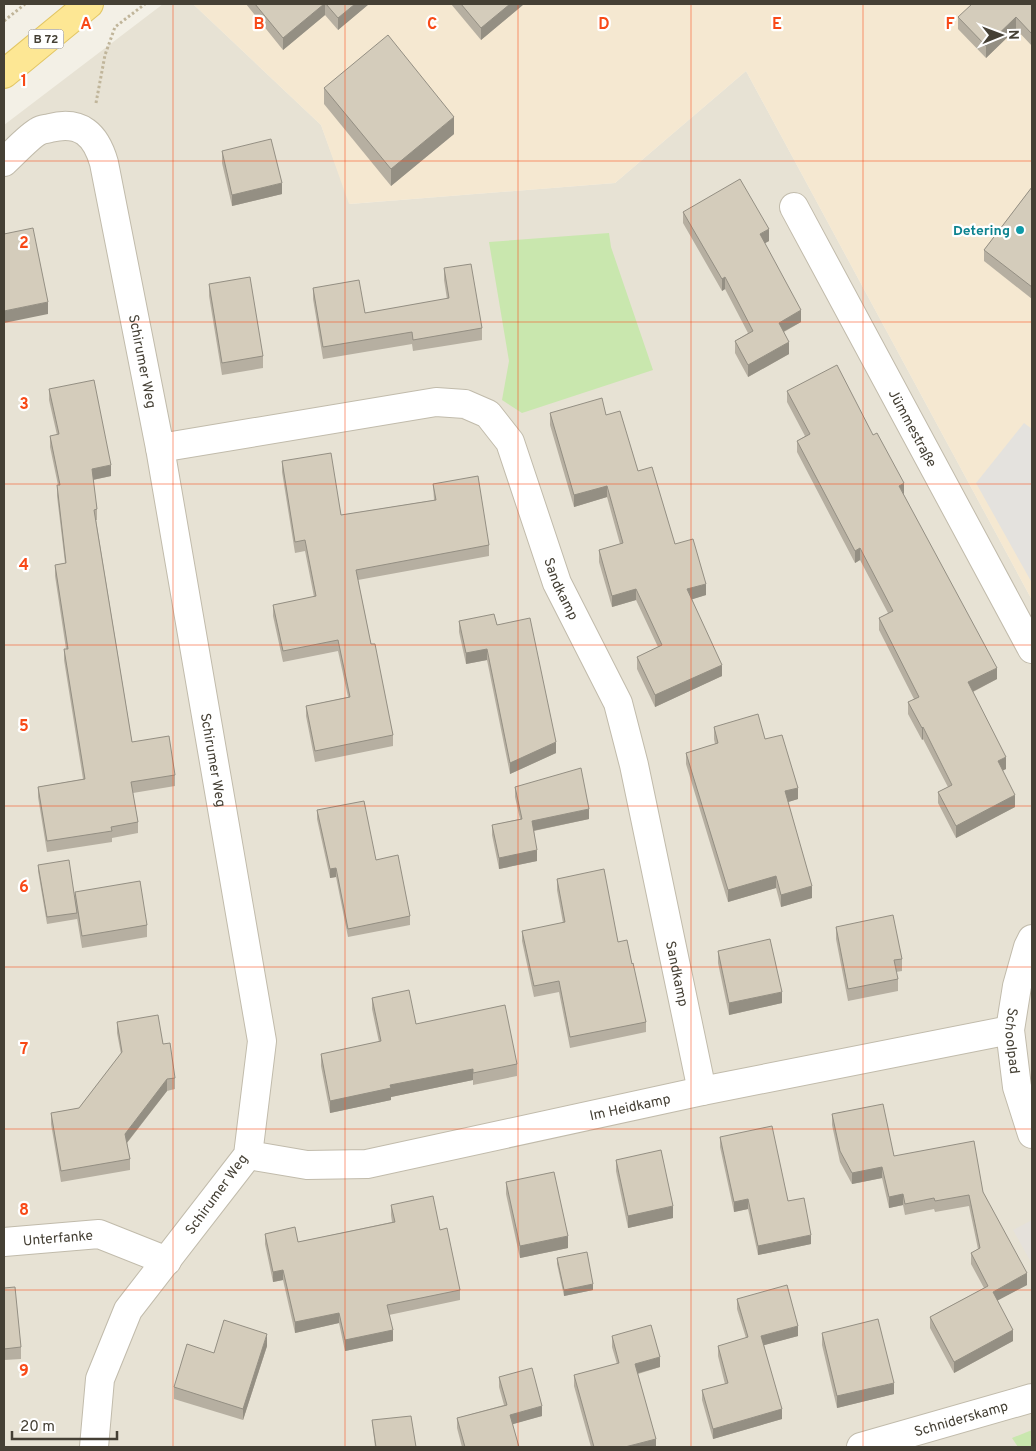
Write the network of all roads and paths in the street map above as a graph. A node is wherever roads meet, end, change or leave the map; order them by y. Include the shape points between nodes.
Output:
1 (25, 4) edge
2 (89, 4) edge
3 (145, 4) edge
4 (4, 21) edge
5 (4, 74) edge
6 (89, 135) junction
7 (4, 162) edge
8 (794, 207) dead end
9 (160, 448) junction
10 (1032, 649) edge
11 (1030, 943) edge
12 (1010, 1030) junction
13 (702, 1091) junction
14 (1032, 1134) edge
15 (248, 1155) junction
16 (4, 1242) edge
17 (167, 1261) junction
18 (1032, 1398) edge
19 (94, 1447) edge
20 (861, 1447) edge

1 - 4 path
2 - 5 main road, B 72
3 - 6 path via 115,28 105,55
6 - 7 street via 75,126 39,131
6 - 9 street, Schirumer Weg via 99,148 104,163
8 - 10 street, Jümmestraße
9 - 13 street, Sandkamp via 436,402 465,404 488,414 510,442 557,583 618,703 634,765
9 - 15 street, Schirumer Weg via 262,1041
11 - 12 street, Schoolpad via 1016,986
12 - 13 street, Im Heidkamp
12 - 14 street, Schoolpad via 1016,1087
13 - 15 street, Im Heidkamp via 367,1164 306,1165
15 - 17 street, Schirumer Weg
16 - 17 street, Unterfanke via 99,1234
17 - 19 street, Schirumer Weg via 128,1310 100,1379
18 - 20 street, Schniderskamp

